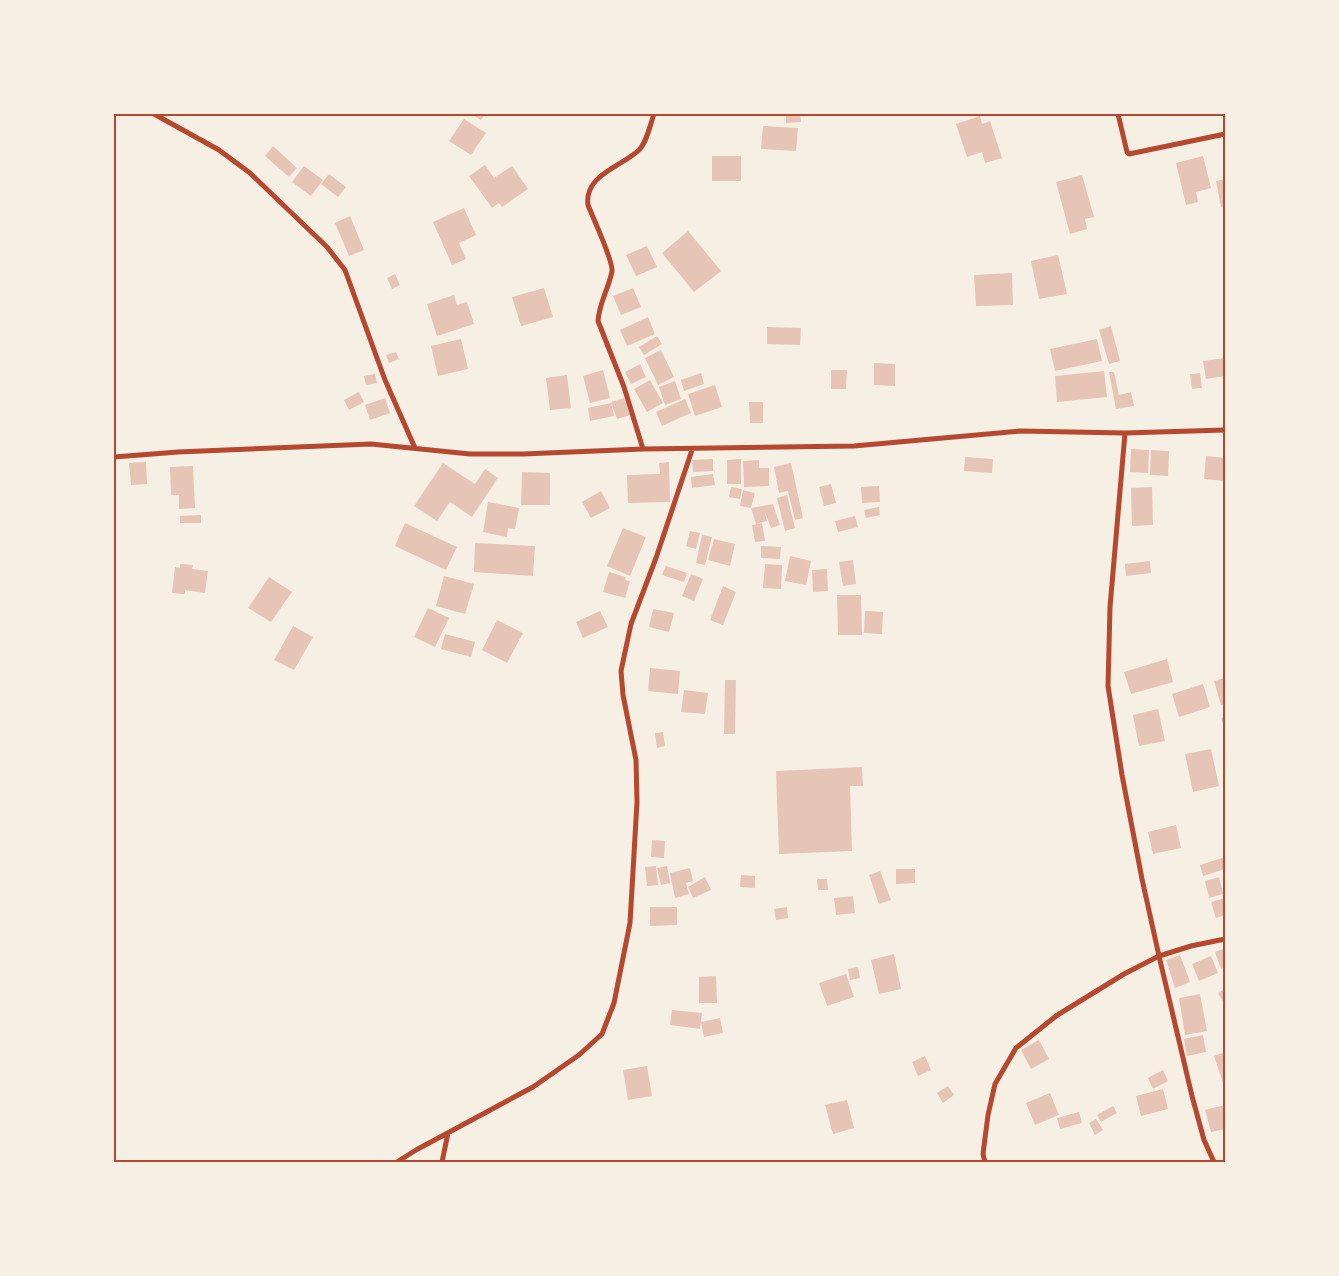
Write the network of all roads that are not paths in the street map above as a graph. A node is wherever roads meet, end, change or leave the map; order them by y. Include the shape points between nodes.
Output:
1 (154, 114) edge
2 (654, 114) edge
3 (1118, 114) edge
4 (1225, 134) edge
5 (1225, 430) edge
6 (1125, 433) junction
7 (414, 448) junction
8 (643, 449) junction
9 (692, 450) junction
10 (114, 457) edge
11 (1225, 939) edge
12 (1159, 956) junction
13 (448, 1133) junction
14 (397, 1162) edge
15 (442, 1162) edge
16 (984, 1162) edge
17 (1214, 1162) edge

1 - 7 street via 219,150 250,173 327,247 345,270
2 - 8 street via 640,150 595,180 586,195 612,270 598,320
3 - 4 street via 1129,154
5 - 6 street
6 - 9 street via 1020,431 854,446
6 - 12 street via 1110,607 1108,686 1122,775
7 - 8 street via 470,454
7 - 10 street via 371,444
8 - 9 street
9 - 13 street via 631,624 621,671 636,760 637,802 630,923 614,1003 602,1034 580,1055 532,1088
11 - 12 street
12 - 16 street via 1056,1016 1016,1048 995,1084 988,1115
12 - 17 street via 1192,1096 1204,1140
13 - 14 street
13 - 15 street

